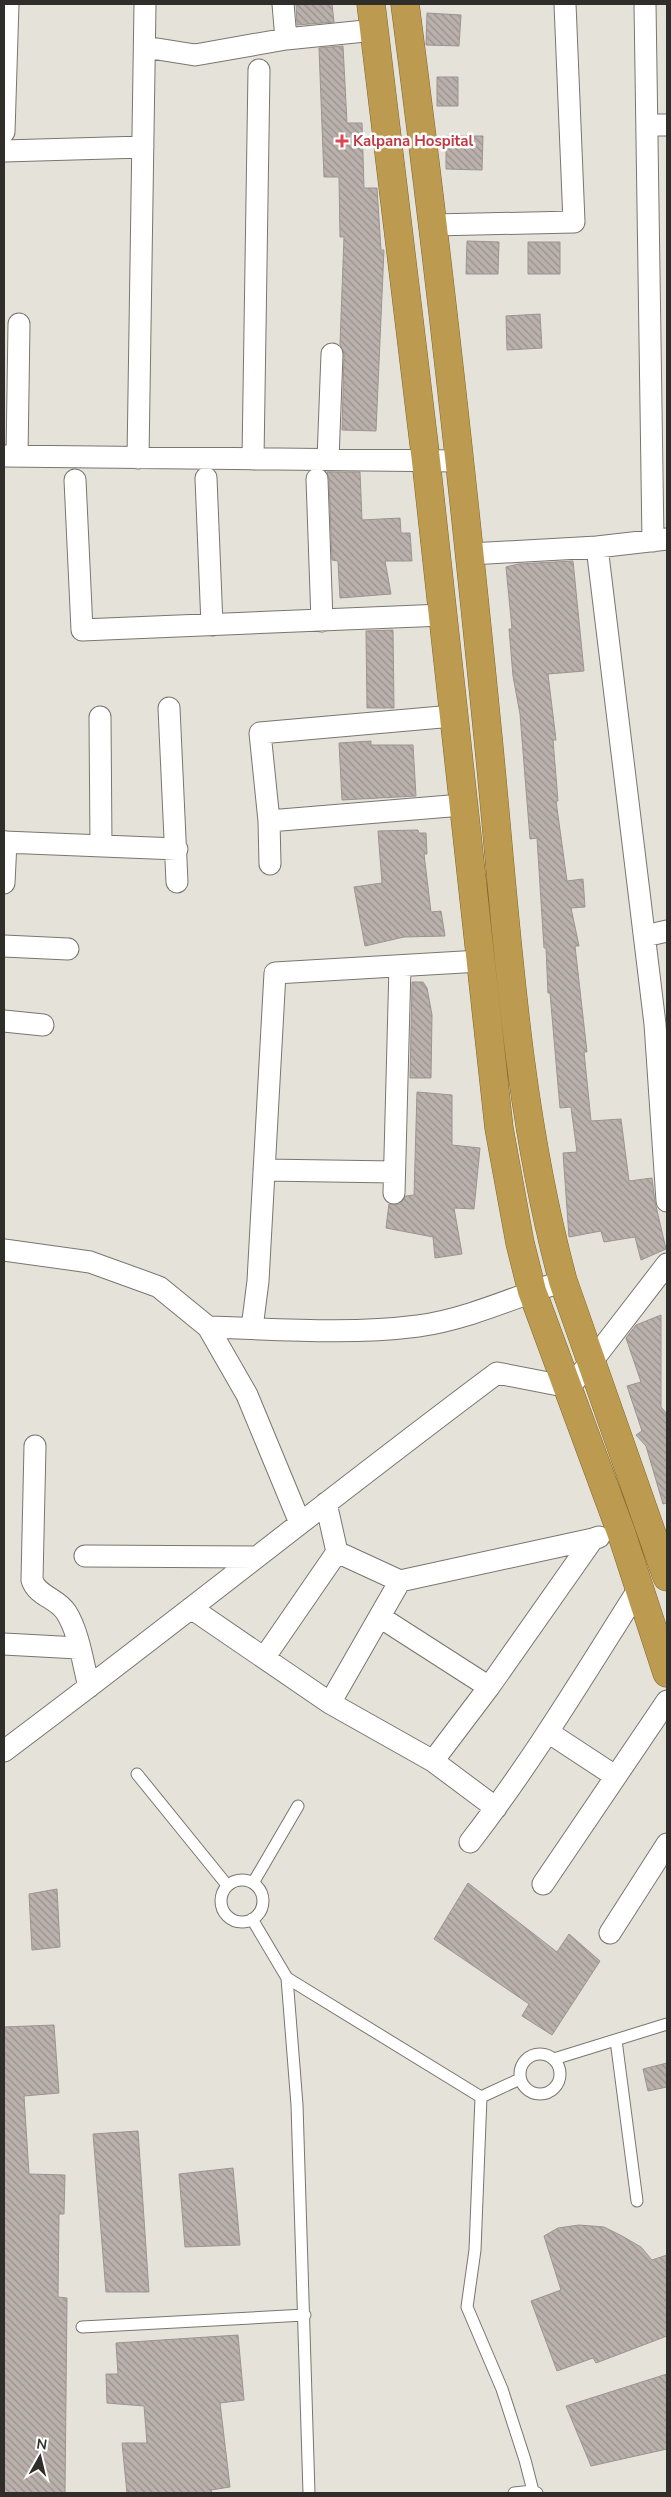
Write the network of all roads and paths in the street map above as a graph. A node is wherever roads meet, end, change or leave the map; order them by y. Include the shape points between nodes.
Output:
1 (8, 4) edge
2 (145, 4) edge
3 (283, 4) edge
4 (405, 4) edge
5 (565, 4) edge
6 (645, 4) edge
7 (373, 17) edge
8 (286, 39) junction
9 (145, 48) junction
10 (258, 70) dead end
11 (657, 125) edge
12 (4, 132) edge
13 (143, 147) junction
14 (4, 151) edge
15 (657, 190) edge
16 (434, 224) junction
17 (19, 324) dead end
18 (332, 354) dead end
19 (10, 456) edge
20 (138, 458) junction
21 (253, 459) junction
22 (328, 459) junction
23 (426, 461) junction
24 (459, 461) junction
25 (206, 478) dead end
26 (317, 479) dead end
27 (75, 480) dead end
28 (660, 540) edge
29 (597, 547) junction
30 (470, 554) junction
31 (443, 615) junction
32 (322, 621) junction
33 (212, 625) junction
34 (169, 708) dead end
35 (453, 716) junction
36 (100, 717) dead end
37 (462, 805) junction
38 (269, 821) junction
39 (5, 842) edge
40 (100, 846) junction
41 (177, 849) junction
42 (270, 864) dead end
43 (177, 882) dead end
44 (4, 883) edge
45 (667, 931) edge
46 (645, 936) junction
47 (4, 946) edge
48 (68, 949) dead end
49 (480, 961) junction
50 (400, 966) junction
51 (4, 1021) edge
52 (43, 1025) dead end
53 (264, 1170) junction
54 (667, 1201) edge
55 (4, 1250) edge
56 (667, 1264) edge
57 (563, 1281) junction
58 (532, 1291) junction
59 (208, 1327) junction
60 (252, 1328) junction
61 (593, 1360) junction
62 (569, 1387) junction
63 (35, 1446) dead end
64 (326, 1503) junction
65 (300, 1524) junction
66 (621, 1532) junction
67 (593, 1539) junction
68 (337, 1552) junction
69 (85, 1556) dead end
70 (256, 1557) junction
71 (667, 1578) edge
72 (400, 1581) junction
73 (638, 1590) junction
74 (191, 1608) junction
75 (380, 1617) junction
76 (4, 1644) edge
77 (78, 1648) junction
78 (264, 1658) junction
79 (667, 1673) edge
80 (89, 1687) junction
81 (489, 1687) junction
82 (667, 1702) edge
83 (330, 1703) junction
84 (548, 1732) junction
85 (4, 1750) edge
86 (433, 1761) junction
87 (136, 1774) dead end
88 (616, 1776) junction
89 (298, 1806) dead end
90 (496, 1808) junction
91 (470, 1842) dead end
92 (667, 1844) edge
93 (253, 1883) junction
94 (543, 1884) dead end
95 (227, 1885) junction
96 (252, 1919) junction
97 (610, 1933) dead end
98 (287, 1978) junction
99 (667, 2024) edge
100 (616, 2040) junction
101 (554, 2059) junction
102 (520, 2079) junction
103 (482, 2097) junction
104 (637, 2201) dead end
105 (305, 2315) junction
106 (82, 2327) dead end
107 (534, 2492) edge
108 (309, 2493) edge
109 (514, 2493) edge

1 - 12 street
2 - 9 street
3 - 8 street
4 - 16 highway
5 - 16 street via 574,222
6 - 11 street
7 - 8 street
7 - 23 highway
8 - 9 street via 195,56
9 - 13 street
10 - 21 street
11 - 15 street
13 - 14 street
13 - 20 street
15 - 28 street
16 - 24 highway
17 - 19 street
18 - 22 street
19 - 20 street
20 - 21 street
21 - 22 street
22 - 23 street
23 - 24 street
23 - 31 highway
24 - 30 highway
25 - 33 street
26 - 32 street
27 - 33 street via 82,630
28 - 29 street
29 - 30 street
29 - 46 street
30 - 57 highway via 529,1126
31 - 32 street
31 - 35 highway
32 - 33 street
34 - 41 street
35 - 37 highway
35 - 38 street via 260,733
36 - 40 street
37 - 38 street
37 - 49 highway
38 - 42 street
39 - 40 street
39 - 44 street
40 - 41 street
41 - 43 street
45 - 46 street
46 - 54 street via 655,1024
47 - 48 street
49 - 50 street
49 - 58 highway via 499,1128
50 - 53 street via 274,973
50 - 53 street via 394,1183
51 - 52 street
53 - 60 street
55 - 59 street via 90,1262 158,1287
56 - 61 street
57 - 58 street
57 - 61 highway
58 - 60 street via 475,1313 419,1326 356,1330
58 - 62 highway
59 - 60 street
59 - 65 street via 247,1395
61 - 62 street
61 - 71 highway
62 - 64 street via 497,1373
62 - 66 highway
63 - 77 street via 32,1580 34,1587 64,1609
64 - 65 street
64 - 68 street
65 - 70 street
66 - 67 street
66 - 73 highway
67 - 72 street
67 - 81 street
68 - 72 street
68 - 78 street
69 - 70 street
70 - 74 street
72 - 75 street
73 - 79 highway
73 - 84 street
74 - 78 street
74 - 80 street
75 - 81 street
75 - 83 street
76 - 77 street
77 - 80 street
78 - 83 street
80 - 85 street
81 - 86 street
82 - 88 street
83 - 86 street
84 - 88 street
84 - 90 street
86 - 90 street
87 - 95 lane
88 - 94 street
89 - 93 lane
90 - 91 street
92 - 97 street
93 - 95 lane via 239,1880
93 - 96 lane via 262,1894 263,1901 262,1909
95 - 96 lane via 220,1897 226,1916 238,1922
96 - 98 lane
98 - 103 lane
98 - 105 lane via 297,2105
99 - 100 lane
100 - 101 lane
100 - 104 lane
101 - 102 lane via 542,2054 530,2056 521,2065
101 - 102 lane via 560,2076 554,2089 548,2093 527,2091
102 - 103 lane
103 - 107 lane via 475,2250 467,2307 502,2388
105 - 106 lane
105 - 108 lane
107 - 109 lane

